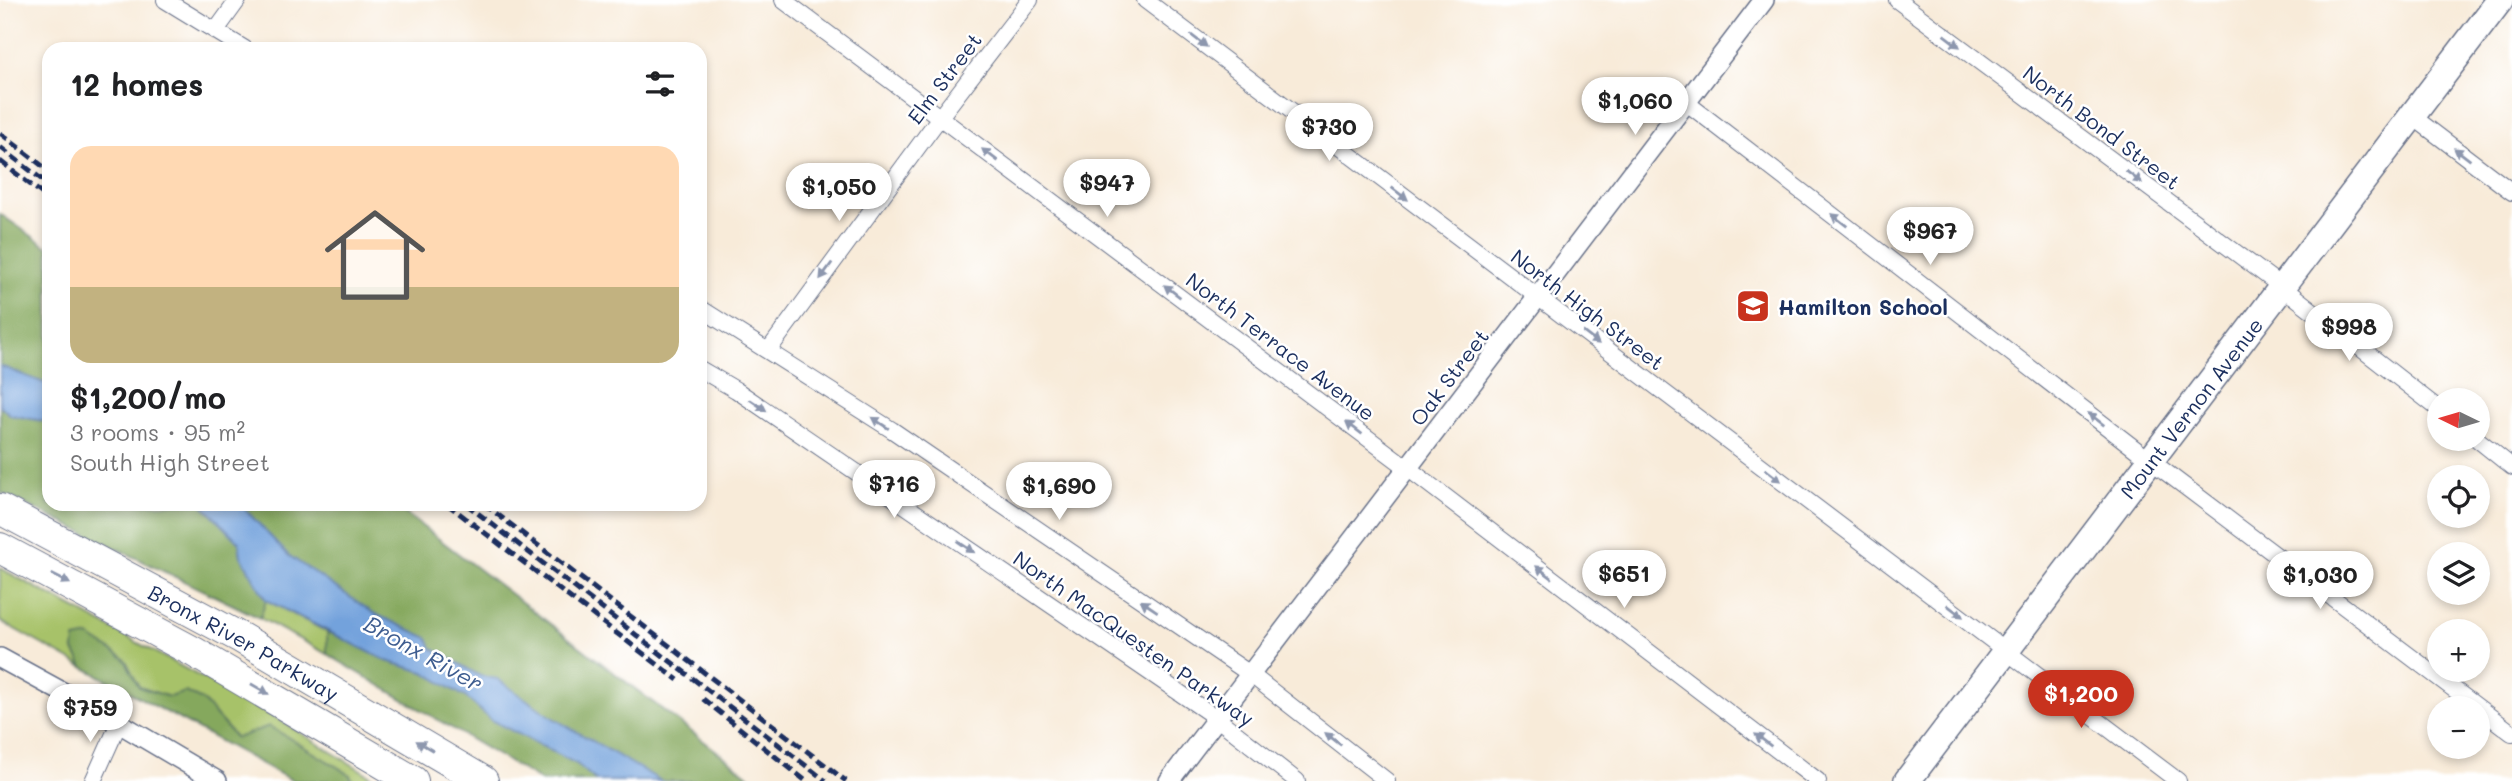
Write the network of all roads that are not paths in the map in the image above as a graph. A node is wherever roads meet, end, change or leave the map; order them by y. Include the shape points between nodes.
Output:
1 (165, 0) edge
2 (238, 0) edge
3 (783, 0) edge
4 (1030, 0) edge
5 (1144, 0) edge
6 (1764, 0) edge
7 (1897, 0) edge
8 (2500, 0) edge
9 (217, 29) junction
10 (235, 42) edge
11 (1688, 103) junction
12 (2412, 116) junction
13 (940, 117) junction
14 (2512, 192) edge
15 (2282, 287) junction
16 (1536, 297) junction
17 (707, 312) edge
18 (768, 351) junction
19 (707, 373) edge
20 (2427, 400) edge
21 (2490, 449) edge
22 (2151, 461) junction
23 (2512, 467) edge
24 (1409, 469) junction
25 (0, 509) edge
26 (0, 548) edge
27 (2007, 650) junction
28 (0, 658) edge
29 (1250, 674) junction
30 (1215, 717) junction
31 (119, 723) junction
32 (2512, 733) edge
33 (93, 781) edge
34 (217, 781) edge
35 (413, 781) edge
36 (483, 781) edge
37 (1169, 781) edge
38 (1297, 781) edge
39 (1387, 781) edge
40 (1818, 781) edge
41 (1907, 781) edge
42 (2178, 781) edge

1 - 9 street
2 - 9 street
3 - 13 street, North Terrace Avenue
4 - 13 street, Elm Street
5 -> 16 street, North High Street
6 - 11 street, Oak Street
7 -> 15 street, North Bond Street
8 - 12 main road, Mount Vernon Avenue
9 - 10 street
11 - 16 street, Oak Street
22 -> 11 street
14 -> 12 street
12 - 15 main road, Mount Vernon Avenue
13 -> 18 street, Elm Street
24 -> 13 street, North Terrace Avenue
15 - 20 street, North Bond Street
15 - 22 main road, Mount Vernon Avenue
16 - 24 street, Oak Street
16 -> 27 street, North High Street
17 - 18 street, North MacQuesten Parkway
29 -> 18 street, North MacQuesten Parkway
19 -> 30 street, North MacQuesten Parkway
21 - 23 street
22 - 27 main road, Mount Vernon Avenue
22 - 32 street
24 - 29 street, Oak Street
40 -> 24 street, North Terrace Avenue
36 -> 25 highway, Bronx River Parkway via 242,638
26 -> 35 highway, Bronx River Parkway via 184,646
27 - 41 main road, Mount Vernon Avenue
27 - 42 street, North High Street
28 - 31 street
29 - 30 street, Oak Street
39 -> 29 street, North MacQuesten Parkway
30 - 37 street, Oak Street
30 - 38 street, North MacQuesten Parkway
31 - 33 street
31 - 34 street

